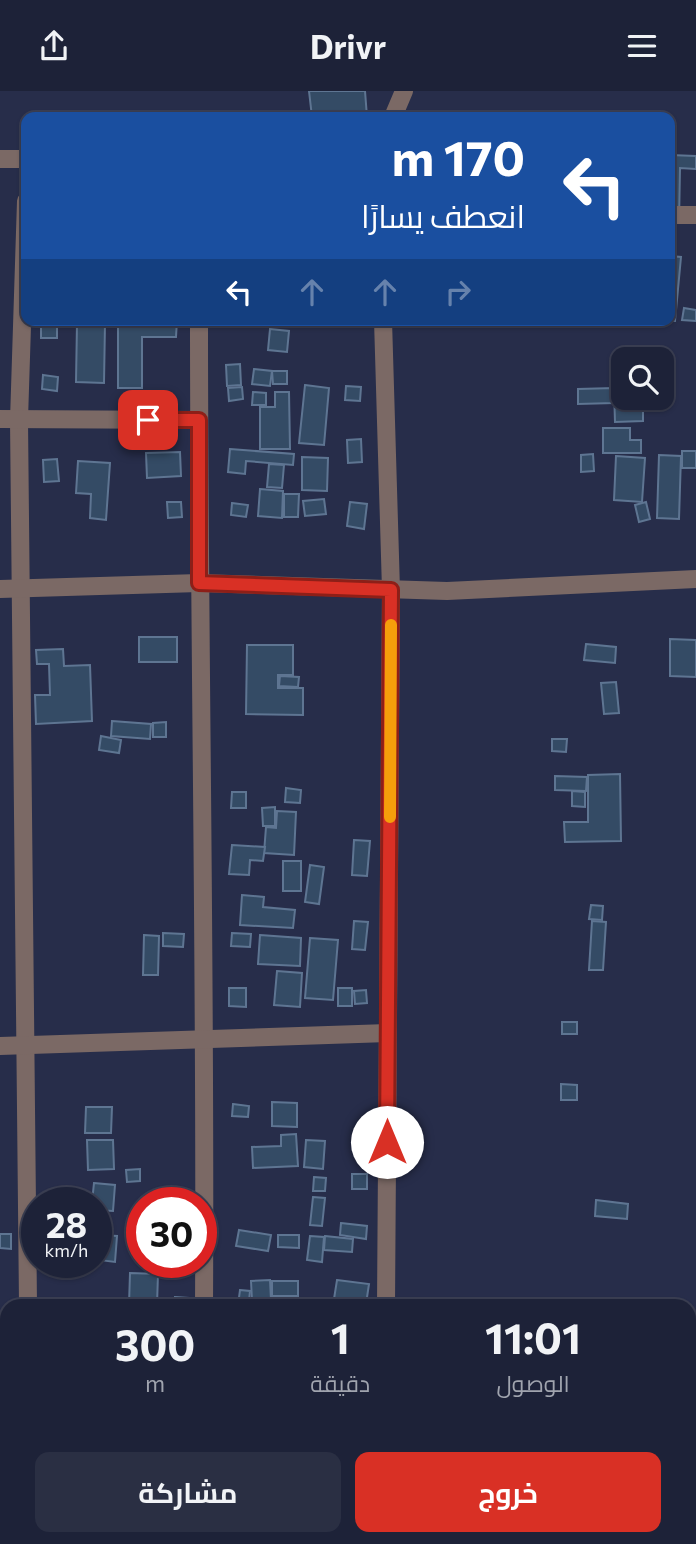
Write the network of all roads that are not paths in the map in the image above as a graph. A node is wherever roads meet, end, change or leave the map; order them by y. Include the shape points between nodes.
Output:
1 (404, 91) edge
2 (395, 112) edge
3 (0, 159) edge
4 (21, 159) edge
5 (675, 215) edge
6 (696, 215) edge
7 (22, 326) edge
8 (199, 326) edge
9 (383, 326) edge
10 (0, 419) edge
11 (19, 420) junction
12 (199, 420) junction
13 (696, 579) edge
14 (199, 583) junction
15 (0, 589) edge
16 (21, 589) junction
17 (391, 590) junction
18 (388, 1033) junction
19 (206, 1041) junction
20 (25, 1045) junction
21 (0, 1046) edge
22 (28, 1299) edge
23 (204, 1299) edge
24 (386, 1299) edge

1 - 2 street
3 - 4 street
5 - 6 street
7 - 11 street
8 - 12 street
9 - 17 street
10 - 11 street
11 - 12 street
11 - 16 street
12 - 14 street
13 - 17 street
14 - 16 street
14 - 17 street
14 - 19 street
15 - 16 street
16 - 20 street
17 - 18 street
18 - 19 street
18 - 24 street
19 - 20 street
19 - 23 street
20 - 21 street
20 - 22 street

